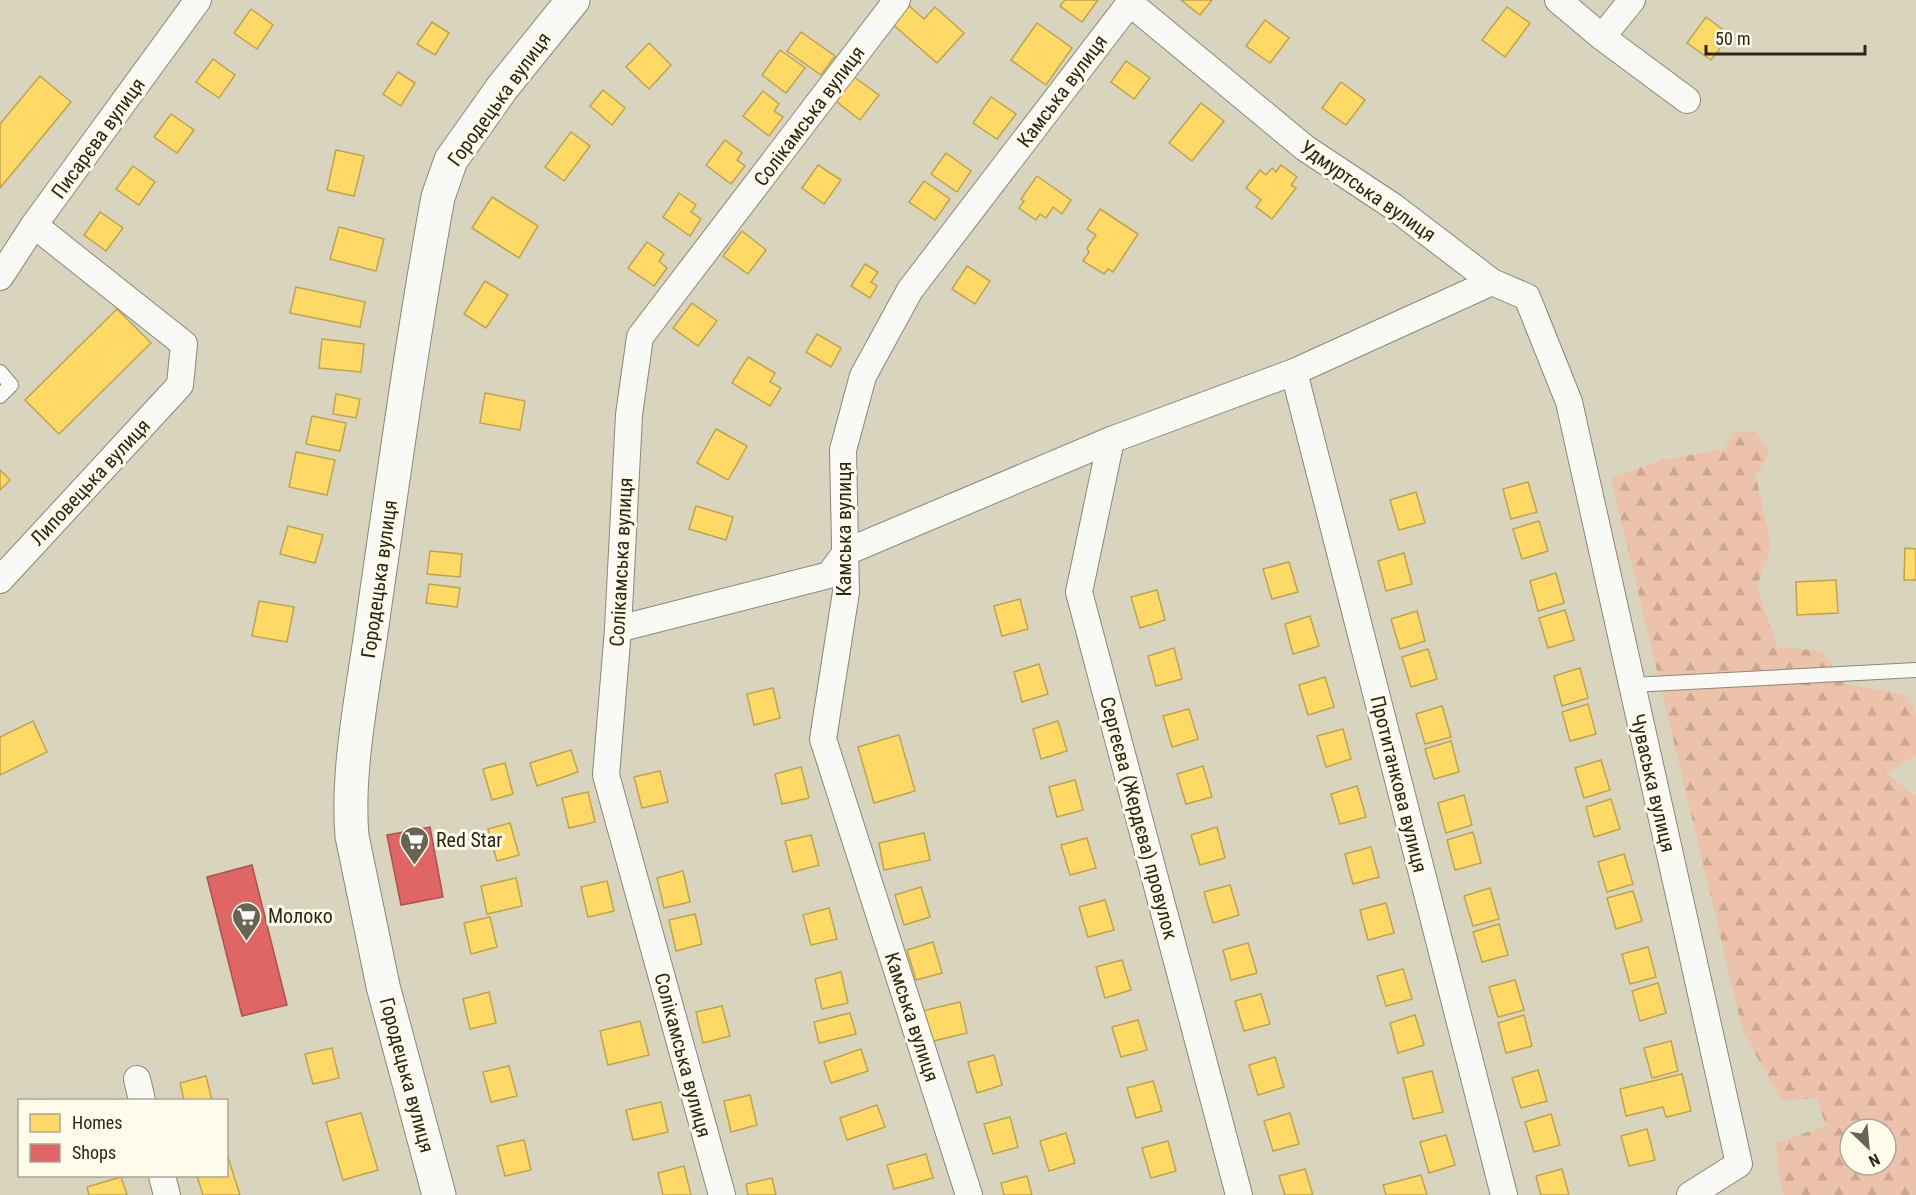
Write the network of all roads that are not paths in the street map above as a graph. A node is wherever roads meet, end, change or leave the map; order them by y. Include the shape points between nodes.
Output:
1 (198, 0) edge
2 (573, 0) edge
3 (897, 0) edge
4 (1558, 0) edge
5 (1632, 0) edge
6 (1131, 1) edge
7 (1602, 37) junction
8 (1687, 99) dead end
9 (34, 225) junction
10 (0, 277) edge
11 (1492, 282) junction
12 (0, 372) edge
13 (1294, 372) junction
14 (0, 396) edge
15 (1569, 402) joint
16 (1111, 440) junction
17 (846, 552) junction
18 (0, 580) edge
19 (618, 629) junction
20 (1916, 670) edge
21 (1631, 685) junction
22 (162, 1177) edge
23 (167, 1195) edge
24 (439, 1195) edge
25 (722, 1195) edge
26 (969, 1195) edge
27 (1239, 1195) edge
28 (1504, 1195) edge
29 (1690, 1195) edge

1 - 9 street, Писарєва вулиця
2 - 24 main road, Городецька вулиця via 502,88 451,160 438,197 395,460 354,760 352,836 383,986
3 - 19 street, Солікамська вулиця via 640,337 629,415
4 - 7 street
5 - 7 street
6 - 11 street, Удмуртська вулиця via 1305,148 1394,207
6 - 17 street, Камська вулиця via 910,290 863,376 843,450
7 - 8 street
9 - 10 street, Писарєва вулиця
9 - 18 street, Липовецька вулиця via 184,344 180,385
11 - 13 street
11 - 15 street, Удмуртська вулиця via 1527,297
12 - 14 lane via 11,385
13 - 16 street
13 - 28 street, Протитанкова вулиця
15 - 21 street, Чуваська вулиця
16 - 17 street
16 - 27 street, Сергеєва (Жердєва) провулок via 1079,592
17 - 19 street via 829,575
17 - 26 street, Камська вулиця via 846,592 822,739
19 - 25 street, Солікамська вулиця via 606,775
20 - 21 lane
21 - 29 street, Чуваська вулиця via 1739,1164
22 - 23 street

